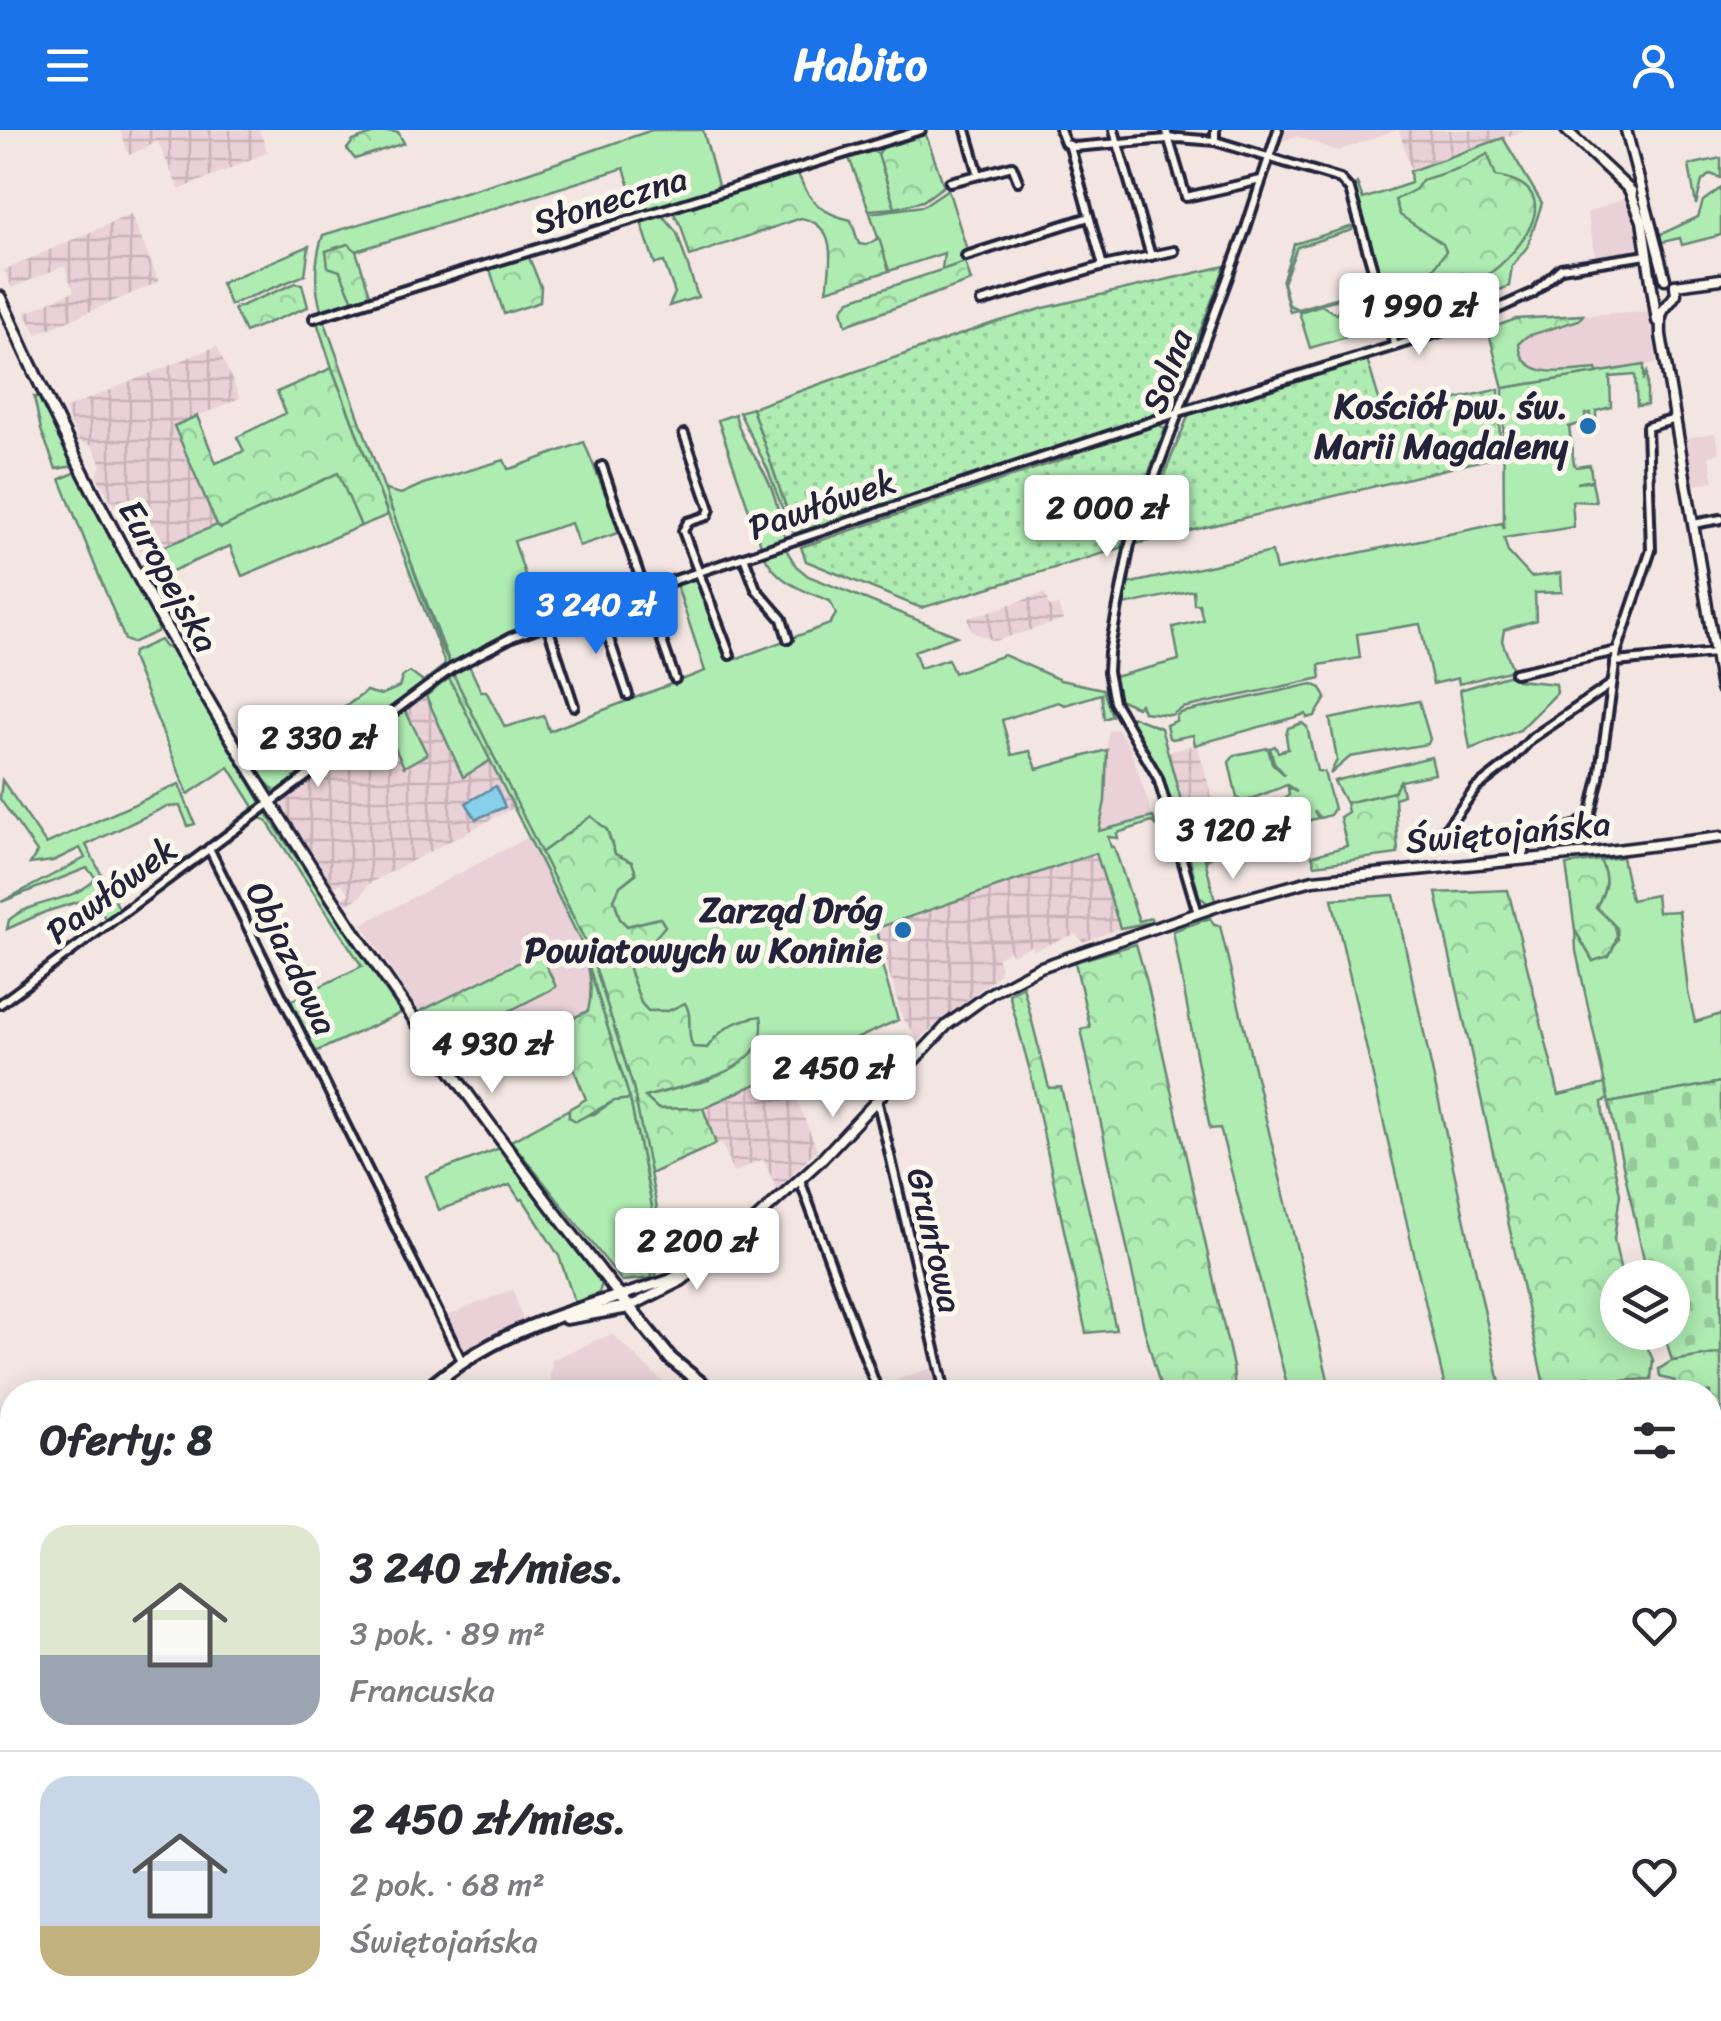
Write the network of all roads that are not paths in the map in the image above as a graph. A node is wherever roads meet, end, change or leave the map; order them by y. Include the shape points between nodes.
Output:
1 (921, 130) edge
2 (966, 130) edge
3 (1060, 130) edge
4 (1114, 130) edge
5 (1166, 130) edge
6 (1215, 130) edge
7 (1278, 130) edge
8 (1566, 130) edge
9 (1626, 130) edge
10 (1170, 139) junction
11 (1215, 141) junction
12 (1118, 144) junction
13 (1069, 146) junction
14 (1269, 156) junction
15 (978, 175) junction
16 (1638, 178) junction
17 (1261, 180) junction
18 (1018, 181) dead end
19 (950, 182) dead end
20 (1629, 190) junction
21 (1089, 217) junction
22 (1648, 219) junction
23 (1174, 252) dead end
24 (1648, 255) junction
25 (966, 256) dead end
26 (1151, 256) junction
27 (1103, 266) junction
28 (1665, 278) junction
29 (1721, 278) edge
30 (1676, 290) junction
31 (1652, 293) junction
32 (0, 297) edge
33 (981, 302) dead end
34 (1667, 303) junction
35 (314, 318) dead end
36 (1661, 336) junction
37 (1395, 346) junction
38 (1179, 412) junction
39 (1676, 419) junction
40 (684, 434) dead end
41 (602, 466) dead end
42 (1721, 519) edge
43 (1694, 524) junction
44 (744, 556) junction
45 (700, 572) junction
46 (645, 590) junction
47 (598, 606) junction
48 (548, 624) junction
49 (788, 639) dead end
50 (1717, 642) edge
51 (1616, 651) junction
52 (1715, 653) junction
53 (730, 655) dead end
54 (1615, 662) junction
55 (1515, 673) dead end
56 (676, 679) dead end
57 (1611, 684) junction
58 (1721, 689) edge
59 (628, 696) dead end
60 (574, 706) dead end
61 (268, 804) junction
62 (1431, 834) dead end
63 (1721, 837) edge
64 (209, 848) junction
65 (1523, 859) junction
66 (1198, 913) junction
67 (0, 1004) edge
68 (876, 1099) junction
69 (800, 1180) junction
70 (707, 1260) junction
71 (620, 1296) junction
72 (629, 1308) junction
73 (555, 1318) junction
74 (462, 1360) junction
75 (438, 1380) edge
76 (696, 1380) edge
77 (874, 1380) edge
78 (942, 1380) edge

1 - 35 street, Słoneczna
2 - 15 street
3 - 13 street
4 - 12 street
5 - 10 street
6 - 11 street
7 - 14 street, Solna
8 - 20 street
9 - 16 street
10 - 11 street
10 - 12 street
10 - 17 street via 1186,197
11 - 14 street
12 - 13 street
12 - 26 street
13 - 21 street
14 - 17 street, Solna
14 - 37 street via 1346,184
15 - 18 street via 1012,166
15 - 19 street
16 - 20 street
16 - 22 street
17 - 38 street, Solna
20 - 22 street
20 - 24 street
21 - 25 street
21 - 27 street
22 - 28 street
23 - 26 street
24 - 31 street
24 - 37 street, Pawłówek via 1561,268 1533,293
26 - 27 street
27 - 33 street
28 - 30 street
28 - 31 street
29 - 30 street
30 - 34 street
31 - 34 street
31 - 36 street
32 - 61 main road, Europejska via 120,545
34 - 36 street
36 - 39 street
37 - 38 street, Pawłówek
38 - 44 street, Pawłówek
38 - 66 street, Solna via 1127,553 1108,672 1118,714 1158,778
39 - 43 street
39 - 51 street via 1647,426 1650,550
40 - 45 street via 710,509 683,532
41 - 46 street
42 - 43 street
43 - 50 street
44 - 45 street, Pawłówek
44 - 49 street
45 - 46 street, Pawłówek
45 - 53 street
46 - 47 street, Pawłówek
46 - 56 street
47 - 48 street, Pawłówek
47 - 59 street
48 - 60 street
48 - 61 street, Pawłówek via 461,662
50 - 52 street
51 - 54 street
51 - 55 street
52 - 54 street
52 - 58 street
54 - 57 street
57 - 62 street via 1532,738 1476,788 1446,828
57 - 65 street via 1591,812 1578,825 1525,846
61 - 64 street, Pawłówek
61 - 71 main road, Europejska via 423,1035
63 - 65 street, Świętojańska
64 - 67 street, Pawłówek
64 - 74 street, Objazdowa
65 - 66 street, Świętojańska via 1314,880
66 - 68 street, Świętojańska via 1073,954 1000,988 947,1025
68 - 69 street, Świętojańska
68 - 78 street, Gruntowa
69 - 70 street, Świętojańska
69 - 77 street
70 - 71 street, Świętojańska
70 - 72 street, Świętojańska
71 - 72 main road, Europejska
71 - 73 main road, Świętojańska
72 - 73 main road, Świętojańska
72 - 76 main road, Europejska
73 - 74 main road, Świętojańska
74 - 75 main road, Świętojańska

